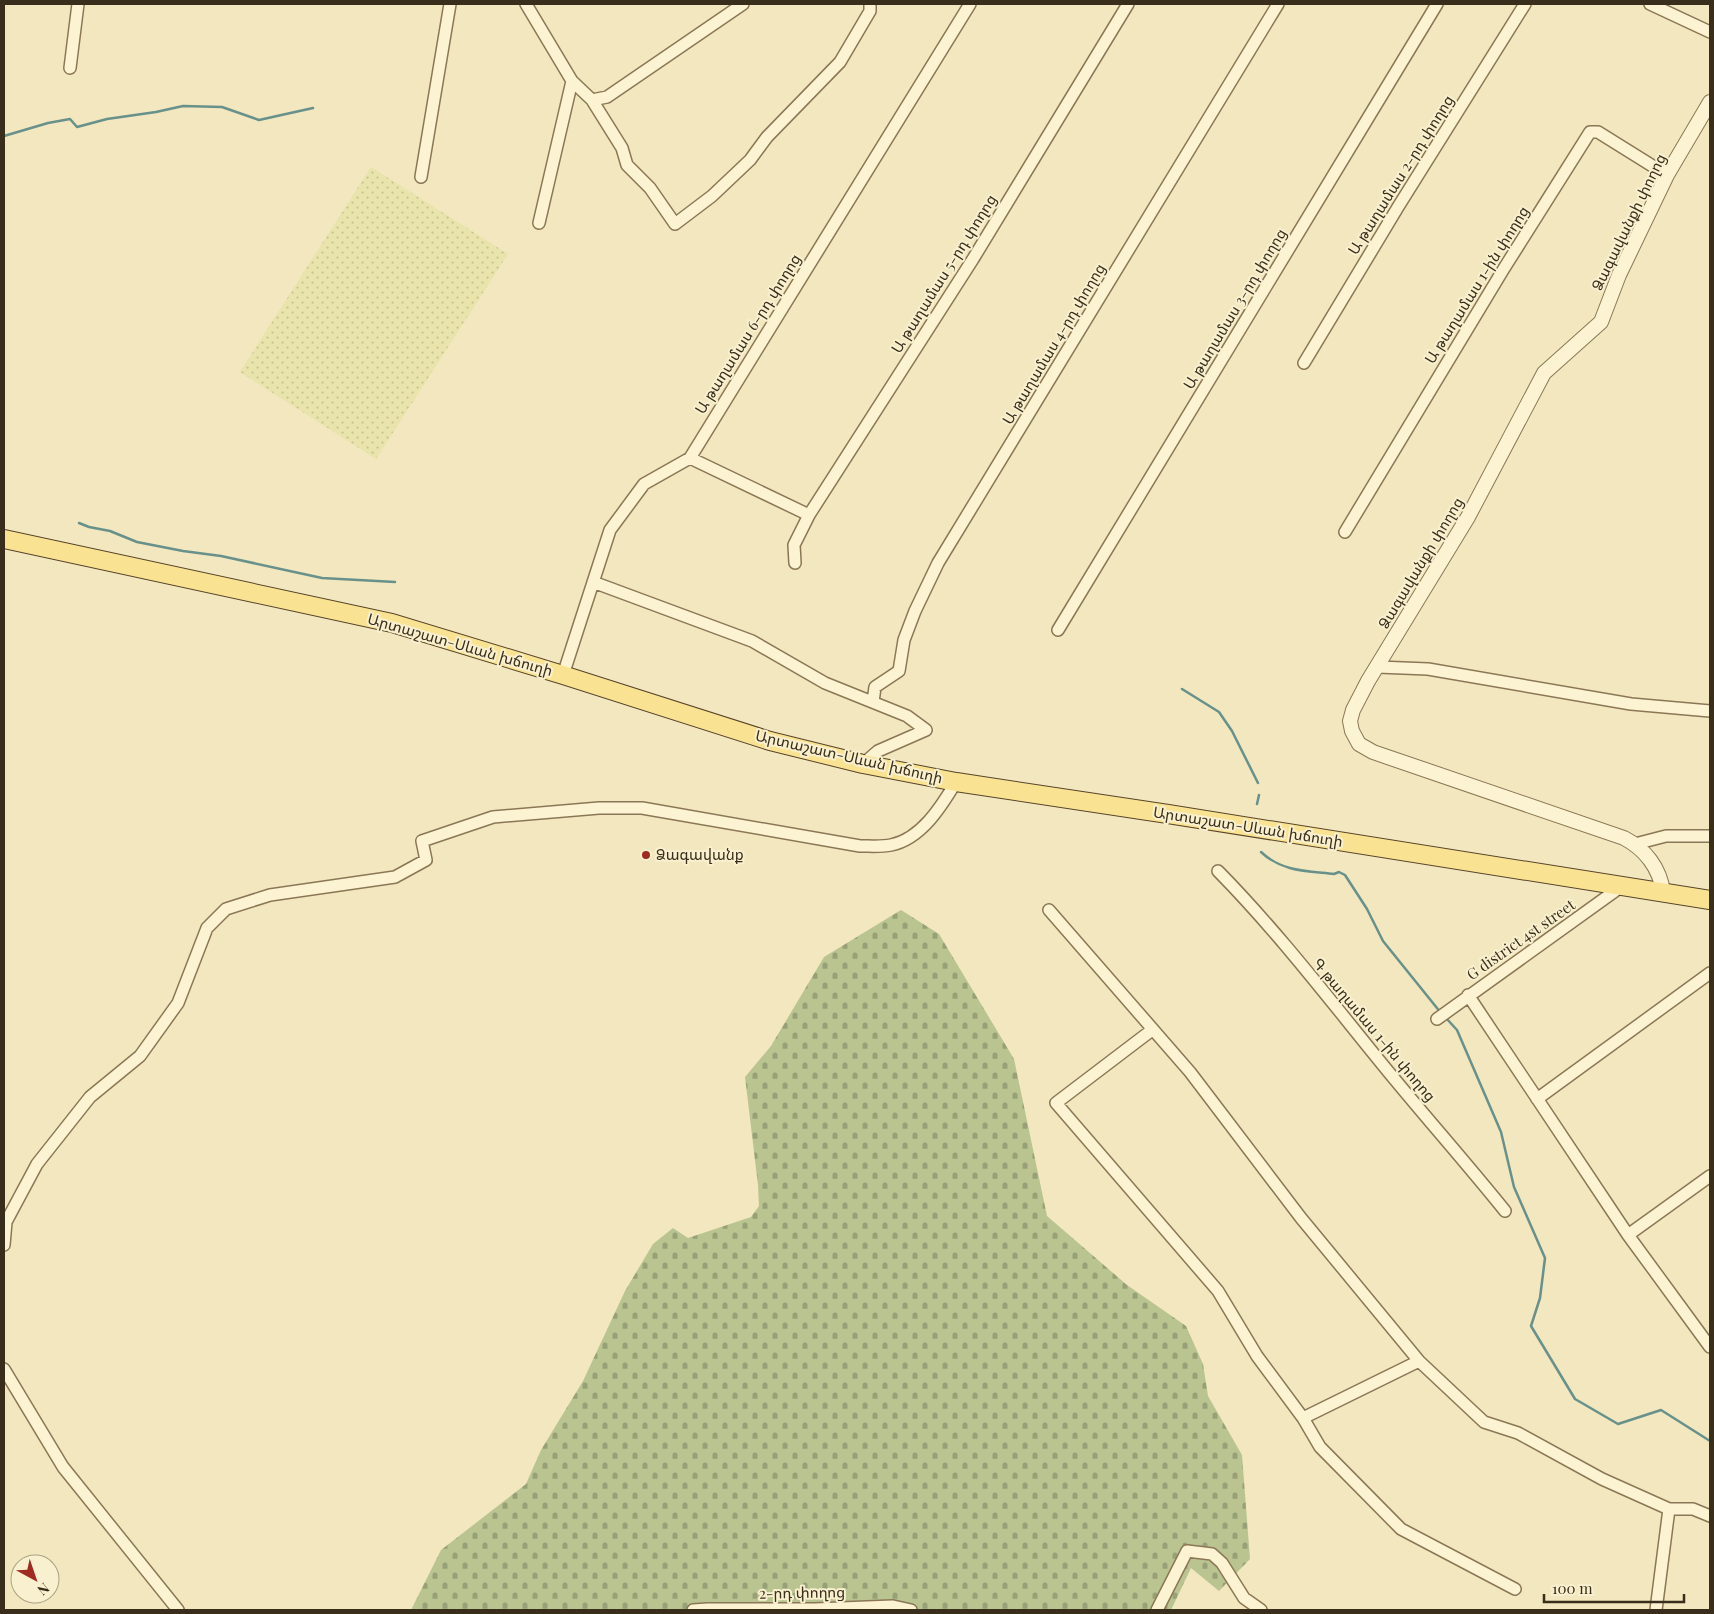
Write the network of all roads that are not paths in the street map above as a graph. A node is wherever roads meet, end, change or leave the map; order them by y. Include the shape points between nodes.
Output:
1 (78, 4) edge
2 (450, 4) edge
3 (526, 4) edge
4 (743, 4) edge
5 (870, 4) edge
6 (970, 4) edge
7 (1128, 4) edge
8 (1278, 4) edge
9 (1437, 4) edge
10 (1525, 4) edge
11 (1650, 4) edge
12 (1710, 32) edge
13 (70, 68) dead end
14 (572, 81) junction
15 (592, 100) junction
16 (1710, 102) edge
17 (1667, 175) junction
18 (422, 177) dead end
19 (539, 223) dead end
20 (1304, 363) dead end
21 (690, 458) junction
22 (809, 516) junction
23 (1345, 532) dead end
24 (4, 539) edge
25 (795, 563) dead end
26 (593, 582) junction
27 (1058, 630) dead end
28 (1378, 667) junction
29 (563, 675) junction
30 (873, 702) junction
31 (1710, 711) edge
32 (863, 764) junction
33 (956, 782) junction
34 (1710, 836) edge
35 (1635, 844) junction
36 (1218, 871) dead end
37 (1622, 886) junction
38 (1662, 892) junction
39 (1710, 900) edge
40 (1049, 910) dead end
41 (1710, 973) edge
42 (1468, 996) junction
43 (1437, 1019) dead end
44 (1152, 1030) junction
45 (1537, 1099) junction
46 (1710, 1176) edge
47 (1505, 1211) dead end
48 (1628, 1235) junction
49 (4, 1245) edge
50 (1710, 1348) edge
51 (1419, 1361) junction
52 (4, 1368) edge
53 (1303, 1418) junction
54 (1669, 1509) junction
55 (1710, 1516) edge
56 (1515, 1589) dead end
57 (178, 1610) edge
58 (693, 1610) edge
59 (911, 1610) edge
60 (1157, 1610) edge
61 (1261, 1610) edge
62 (1656, 1610) edge

1 - 13 street
2 - 18 street
3 - 14 street
4 - 15 street via 607,97
5 - 15 street via 870,11 840,62 767,136 750,160 712,196 675,224 650,188 628,165 622,148
6 - 21 street, Ա թաղամաս 6-րդ փողոց
7 - 22 street, Ա թաղամաս 5-րդ փողոց via 973,259
8 - 30 street, Ա թաղամաս 4-րդ փողոց via 938,563 904,640 899,670 875,687
9 - 27 street, Ա թաղամաս 3-րդ փողոց
10 - 20 street, Ա թաղամաս 2-րդ փողոց
11 - 12 street
14 - 15 street
14 - 19 street
16 - 17 street, Ձագավանքի փողոց
17 - 23 street, Ա թաղամաս 1-ին փողոց via 1598,132 1590,132
17 - 28 street, Ձագավանքի փողոց via 1619,275 1601,322 1544,373 1468,517
21 - 22 street
21 - 26 street, Ա թաղամաս 6-րդ փողոց via 644,484 610,530
22 - 25 street, Ա թաղամաս 5-րդ փողոց via 794,545
24 - 29 main road, Արտաշատ-Սևան խճուղի via 392,623
26 - 29 street, Ա թաղամաս 6-րդ փողոց
26 - 30 street via 752,641 824,683
28 - 31 street via 1428,669 1631,704
28 - 35 street, Ձագավանքի փողոց via 1350,721 1359,744 1373,752
29 - 32 main road, Արտաշատ-Սևան խճուղի via 770,741
30 - 32 street via 907,716 926,730 878,752
32 - 33 main road, Արտաշատ-Սևան խճուղի
33 - 37 main road, Արտաշատ-Սևան խճուղի
33 - 49 street via 943,805 916,834 890,845 860,846 642,808 599,808 493,817 422,841 426,860 395,876 270,895 226,909 206,928 178,1003 140,1056 90,1097 37,1164 6,1222
34 - 35 street via 1666,836
35 - 38 street, Ձագավանքի փողոց via 1656,868
36 - 47 street, Գ թաղամաս 1-ին փողոց via 1256,910
37 - 38 main road, Արտաշատ-Սևան խճուղի
37 - 42 street, G district 4st street
38 - 39 main road, Արտաշատ-Սևան խճուղի
40 - 44 street
41 - 45 street
42 - 43 street, G district 4st street
42 - 45 street
44 - 51 street via 1190,1072 1301,1218
44 - 53 street via 1056,1103 1218,1291 1257,1356
45 - 48 street
46 - 48 street
48 - 50 street
51 - 53 street
51 - 54 street via 1484,1422 1518,1433 1602,1479
52 - 57 street via 63,1467
53 - 56 street via 1320,1447 1400,1529
54 - 55 street via 1693,1509
54 - 62 street
58 - 59 street, 2-րդ փողոց via 893,1606
60 - 61 street via 1187,1551 1212,1554 1244,1598

